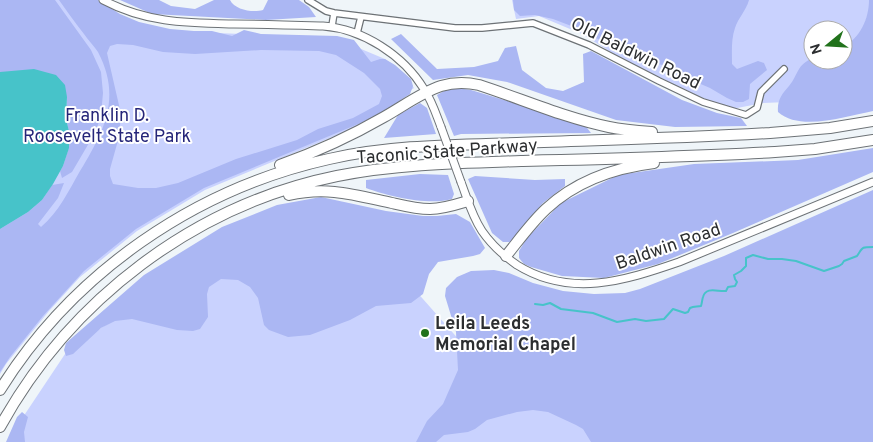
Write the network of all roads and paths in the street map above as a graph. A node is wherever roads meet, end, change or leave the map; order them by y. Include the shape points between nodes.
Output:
1 (104, 0) edge
2 (308, 0) edge
3 (334, 13) junction
4 (361, 17) junction
5 (332, 26) junction
6 (357, 34) junction
7 (784, 69) dead end
8 (426, 92) junction
9 (873, 121) edge
10 (710, 136) junction
11 (873, 140) edge
12 (714, 155) junction
13 (873, 182) edge
14 (468, 202) junction
15 (197, 207) junction
16 (240, 207) junction
17 (506, 256) junction
18 (0, 390) edge
19 (0, 427) edge

1 - 5 street, Baldwin Road via 158,20
2 - 3 street
3 - 4 street, Old Baldwin Road
3 - 5 street
4 - 6 street
4 - 7 street, Old Baldwin Road via 455,28 533,23 589,45 703,102 746,115 757,108 761,92
5 - 6 street, Baldwin Road
6 - 8 street, Baldwin Road via 399,60
8 - 10 highway via 450,84 469,83 611,128
8 - 14 street, Baldwin Road, bridge
8 - 15 highway via 360,130 249,177
9 - 10 highway, Taconic State Parkway via 804,131
10 - 15 highway, Taconic State Parkway via 428,146 368,152 290,169
11 - 12 highway, Taconic State Parkway via 795,151
12 - 16 highway, Taconic State Parkway via 394,167 316,181
12 - 17 highway via 628,166 590,180 546,209
13 - 17 street, Baldwin Road via 678,262 623,280 584,284 558,282 530,272
14 - 16 highway via 441,208 421,208 319,190
14 - 17 street, Baldwin Road via 482,231
15 - 18 highway, Taconic State Parkway via 134,246 82,289 41,333
16 - 19 highway, Taconic State Parkway via 169,245 106,294 50,352

